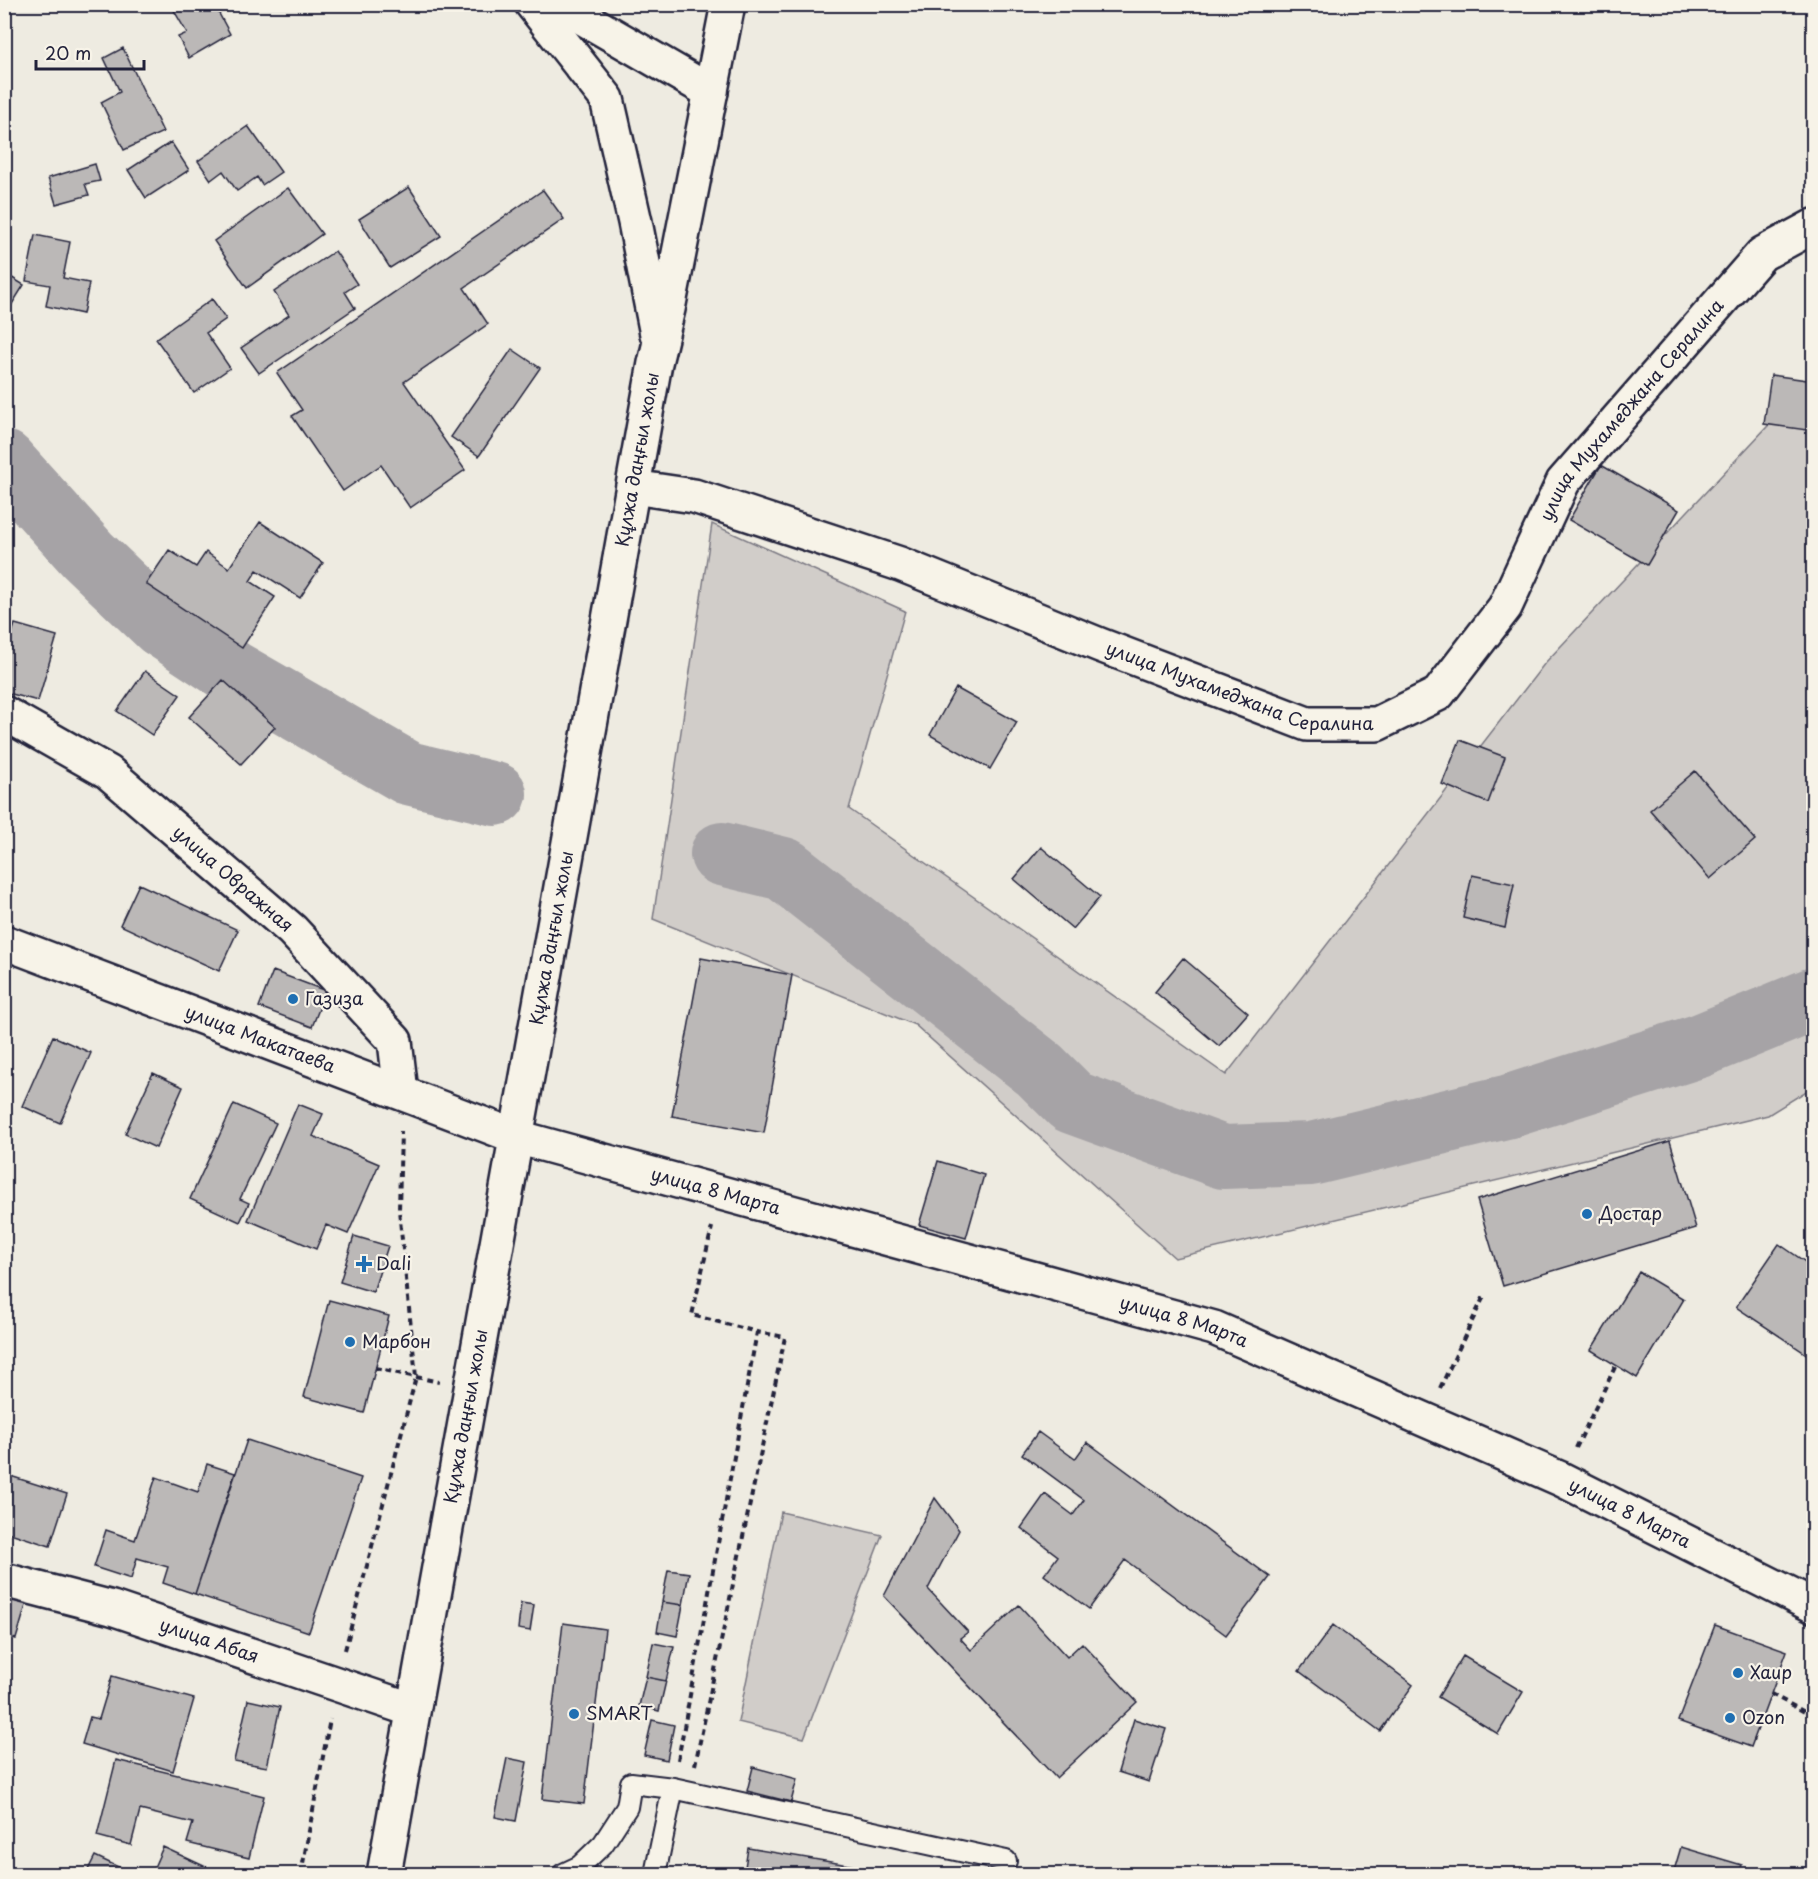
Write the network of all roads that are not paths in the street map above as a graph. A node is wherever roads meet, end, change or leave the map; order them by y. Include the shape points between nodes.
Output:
1 (532, 4) edge
2 (559, 4) edge
3 (728, 4) edge
4 (711, 92) junction
5 (1814, 226) edge
6 (659, 343) junction
7 (633, 487) junction
8 (4, 714) edge
9 (4, 942) edge
10 (401, 1092) junction
11 (518, 1137) junction
12 (4, 1580) edge
13 (1814, 1606) edge
14 (413, 1710) junction
15 (681, 1790) junction
16 (1006, 1861) dead end
17 (384, 1875) edge
18 (563, 1875) edge
19 (655, 1875) edge

1 - 6 street via 607,99
2 - 4 street
3 - 4 street, Құлжа даңғыл жолы
4 - 6 street, Құлжа даңғыл жолы
5 - 7 street, улица Мухамеджана Сералина via 1762,254 1563,482 1505,607 1438,694 1377,724 1307,724 900,564 694,496
6 - 7 street, Құлжа даңғыл жолы
7 - 11 street, Құлжа даңғыл жолы
8 - 10 street, улица Овражная via 108,772 292,930 395,1041
9 - 10 street, улица Макатаева
10 - 11 street, улица Макатаева
11 - 13 street, улица 8 Марта via 1214,1328 1561,1479
11 - 14 street, Құлжа даңғыл жолы
12 - 14 street, улица Абая via 112,1608
14 - 17 street, Құлжа даңғыл жолы
15 - 16 lane
15 - 18 lane via 631,1783 627,1807 603,1844 580,1866
15 - 19 lane

